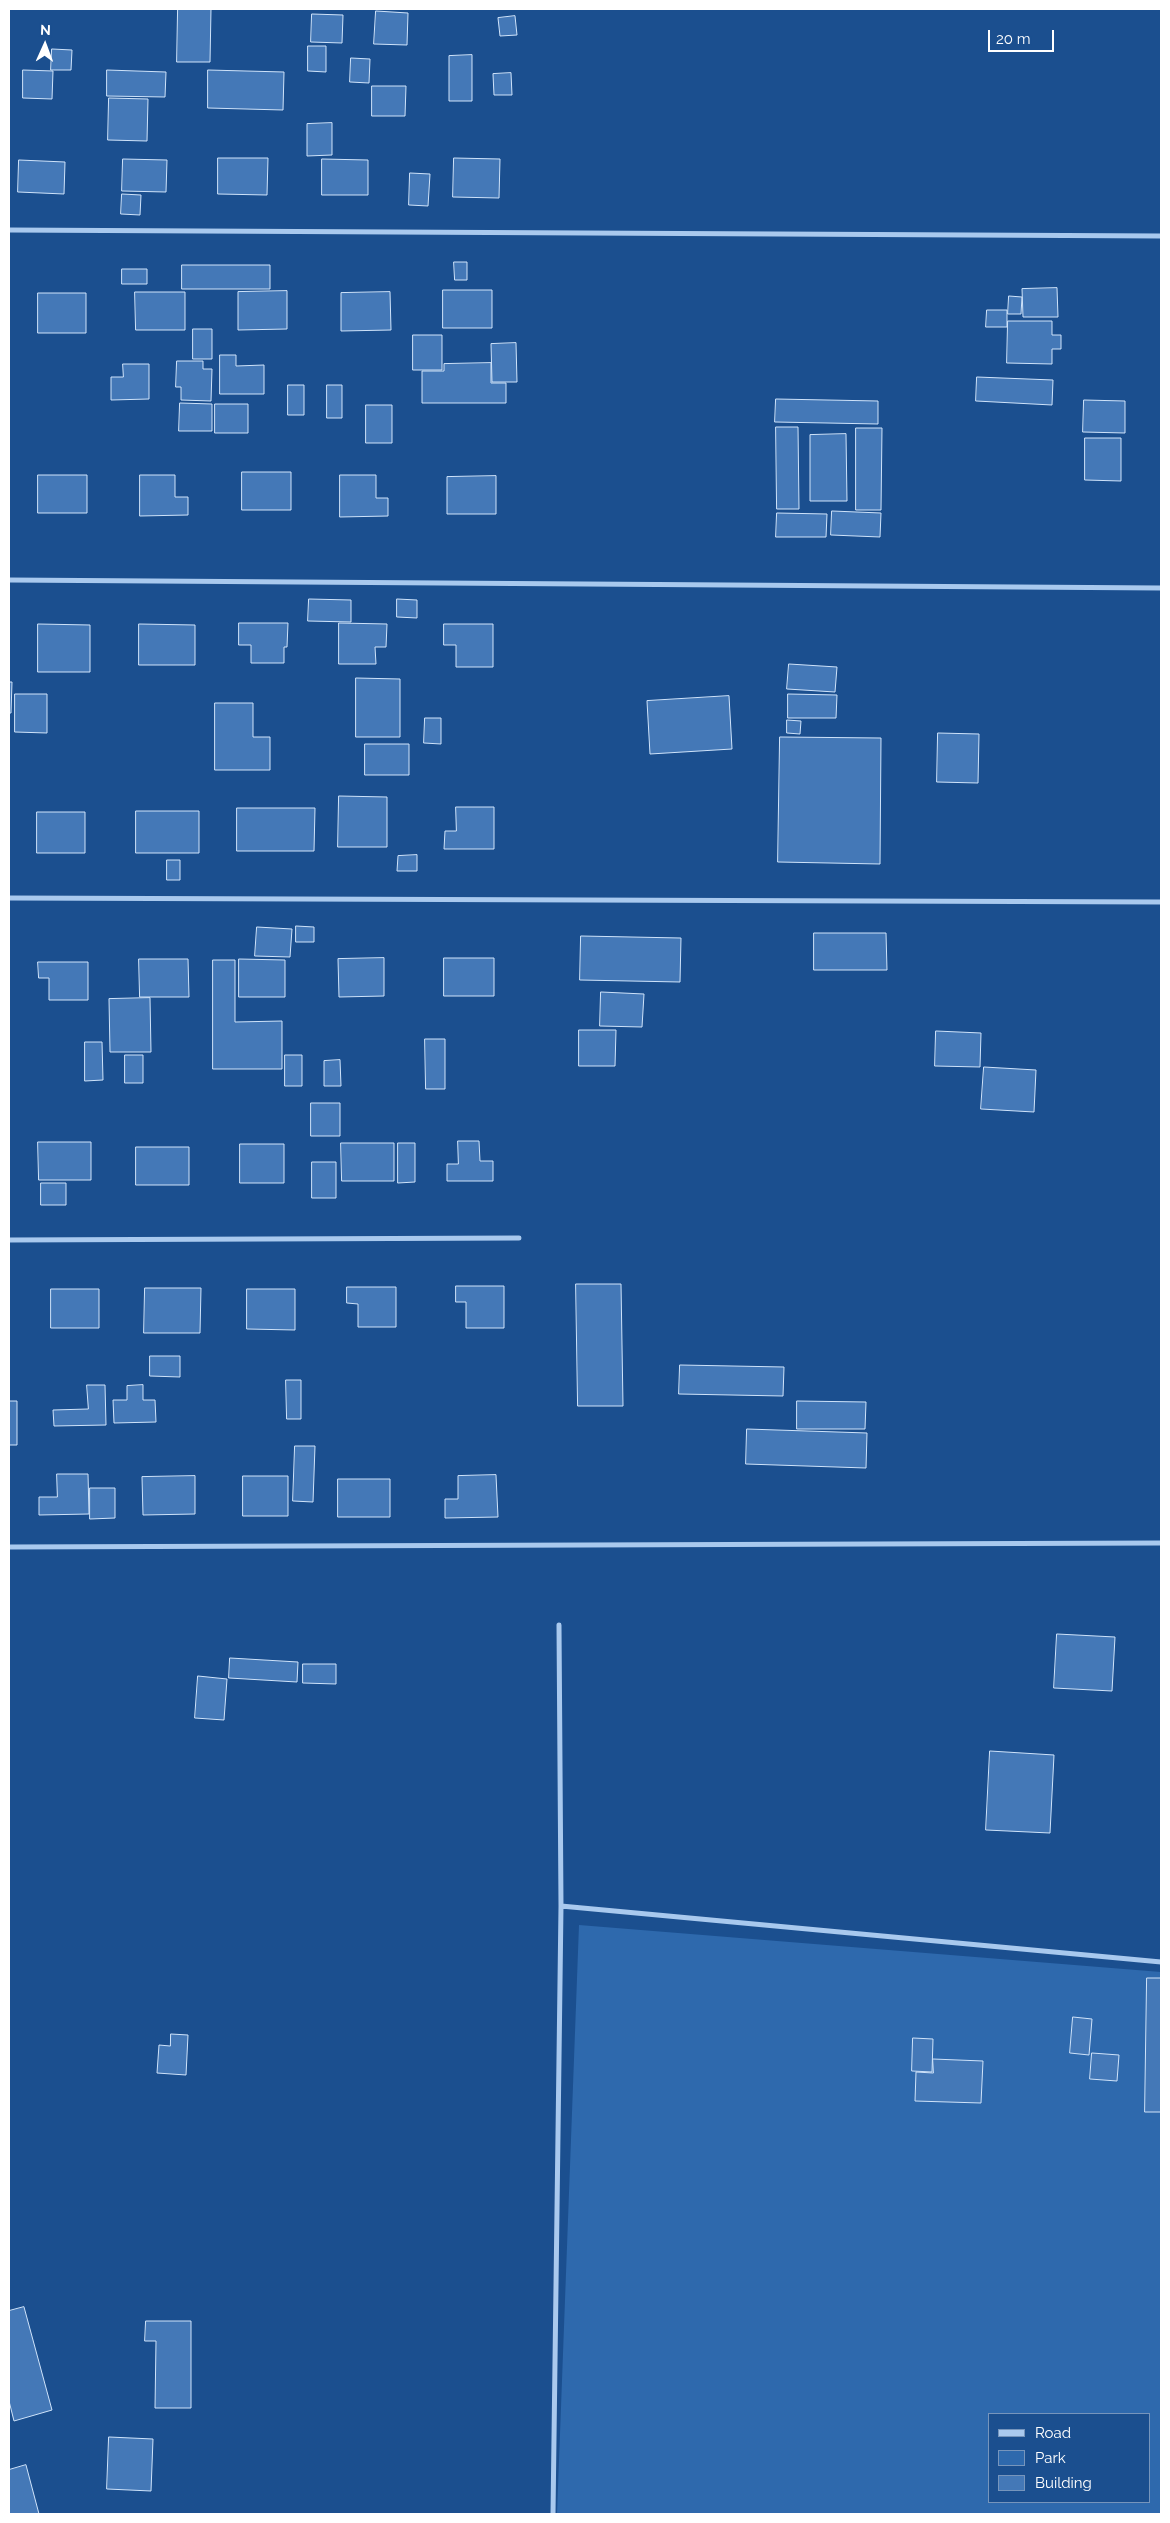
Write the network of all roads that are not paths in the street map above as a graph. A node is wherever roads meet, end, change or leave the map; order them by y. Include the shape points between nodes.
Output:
1 (9, 230) edge
2 (1161, 236) edge
3 (9, 580) edge
4 (1161, 588) edge
5 (9, 898) edge
6 (1161, 902) edge
7 (520, 1238) dead end
8 (9, 1240) edge
9 (1161, 1543) edge
10 (9, 1547) edge
11 (559, 1625) dead end
12 (561, 1906) junction
13 (1161, 1962) edge
14 (553, 2514) edge

1 - 2 street
3 - 4 street
5 - 6 street
7 - 8 street
9 - 10 street
11 - 12 street
12 - 13 street
12 - 14 street

